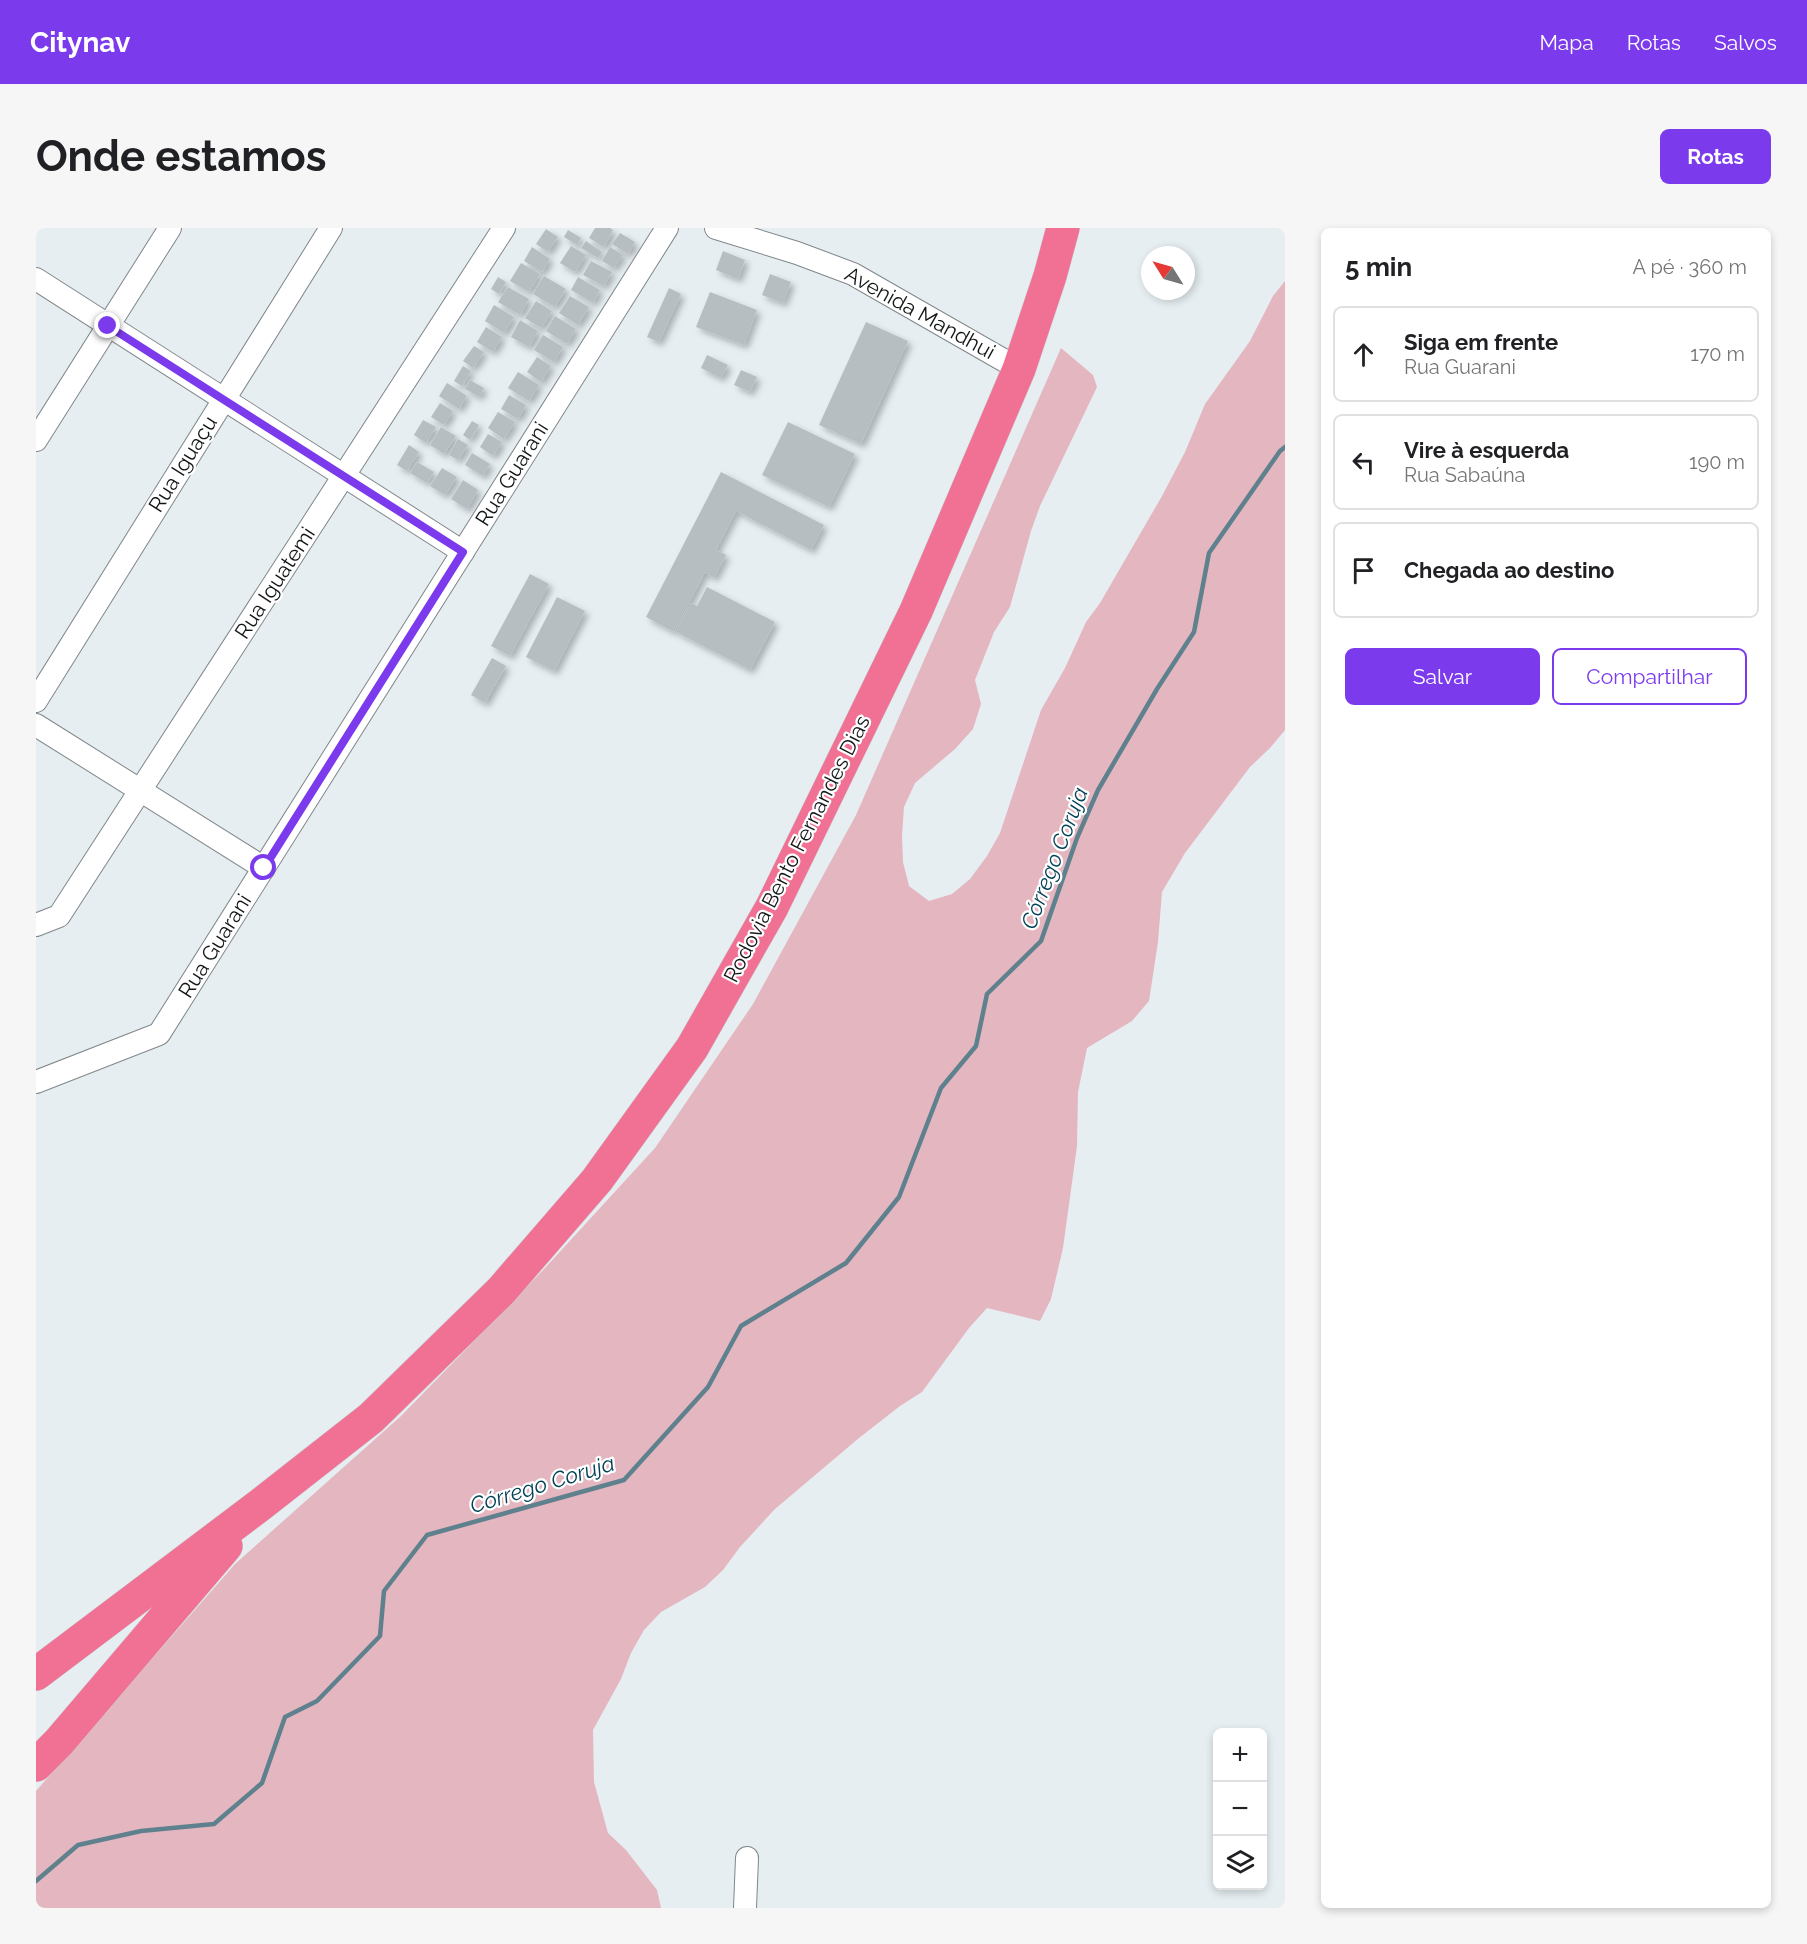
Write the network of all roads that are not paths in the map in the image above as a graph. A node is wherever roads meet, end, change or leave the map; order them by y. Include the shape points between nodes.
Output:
1 (170, 228) edge
2 (331, 228) edge
3 (504, 228) edge
4 (667, 228) edge
5 (716, 228) edge
6 (1063, 228) edge
7 (36, 279) edge
8 (108, 326) junction
9 (1019, 369) junction
10 (223, 399) junction
11 (36, 440) edge
12 (344, 476) junction
13 (463, 552) junction
14 (36, 702) edge
15 (36, 725) edge
16 (140, 791) junction
17 (264, 868) junction
18 (36, 925) edge
19 (36, 1082) edge
20 (260, 1505) junction
21 (36, 1674) edge
22 (36, 1766) edge
23 (747, 1858) dead end
24 (745, 1908) edge

1 - 8 street
2 - 10 street, Rua Iguaçu
3 - 12 street, Rua Iguatemi
4 - 13 street, Rua Guarani
5 - 9 street, Avenida Mandhui via 853,274
6 - 9 highway, Rodovia Bento Fernandes Dias
7 - 8 street
8 - 10 street
8 - 11 street
9 - 20 highway, Rodovia Bento Fernandes Dias via 911,622 772,907 692,1048 597,1180 501,1291 371,1418
10 - 12 street
10 - 14 street, Rua Iguaçu
12 - 13 street
12 - 16 street, Rua Iguatemi
13 - 17 street, Rua Guarani
15 - 16 street
16 - 17 street
16 - 18 street, Rua Iguatemi via 59,916
17 - 19 street, Rua Guarani via 159,1034
20 - 21 highway, Rodovia Bento Fernandes Dias
20 - 22 highway, Rodovia Bento Fernandes Dias
23 - 24 street

